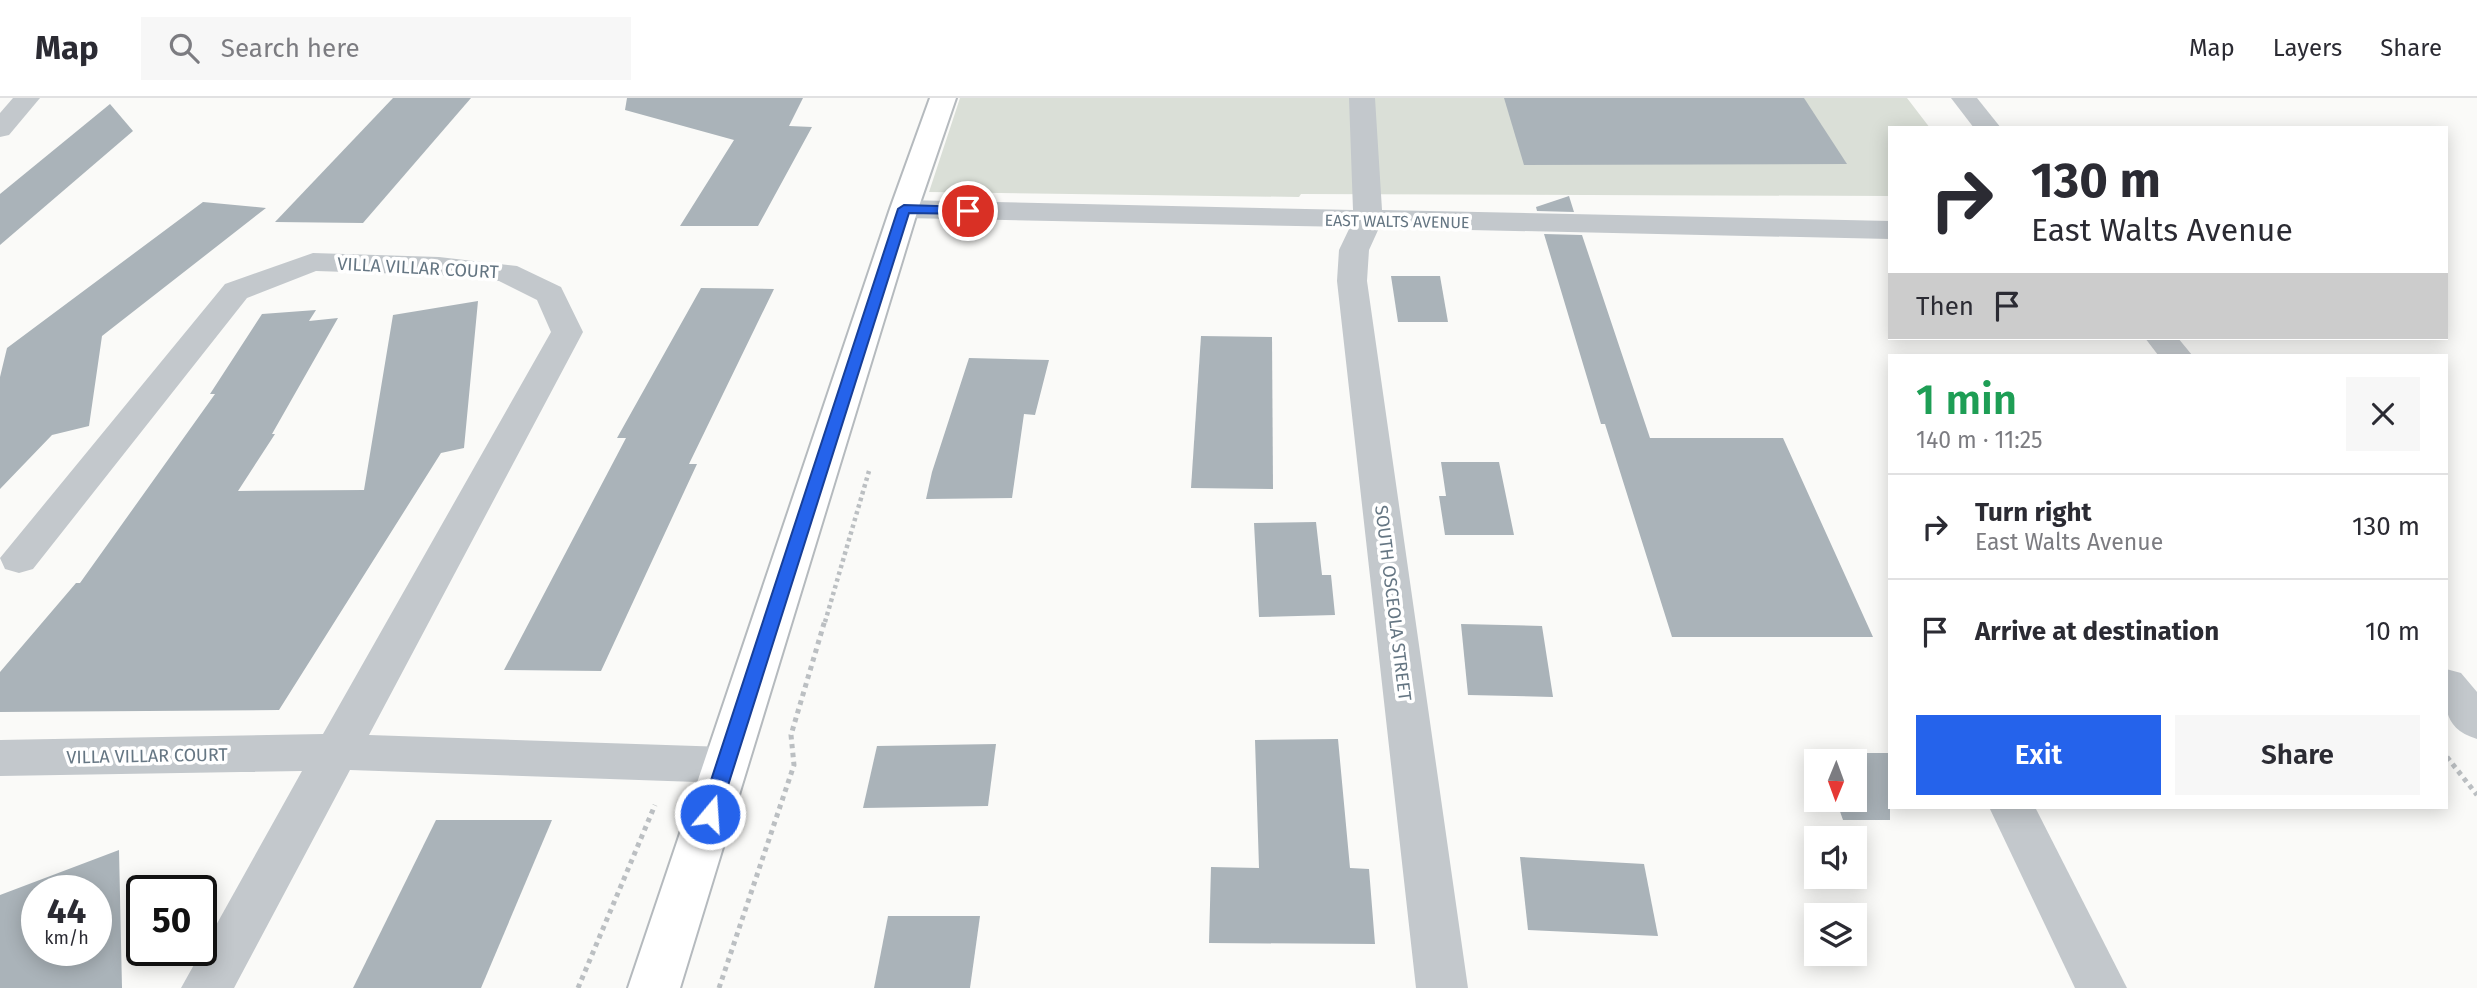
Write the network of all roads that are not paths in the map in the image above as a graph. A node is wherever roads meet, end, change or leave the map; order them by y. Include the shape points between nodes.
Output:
1 (27, 98) edge
2 (943, 98) edge
3 (1362, 98) edge
4 (1964, 98) edge
5 (1986, 126) edge
6 (0, 129) edge
7 (904, 209) junction
8 (1368, 220) junction
9 (1888, 230) edge
10 (2163, 340) edge
11 (2174, 354) edge
12 (19, 559) dead end
13 (2448, 687) edge
14 (2477, 722) edge
15 (336, 752) junction
16 (0, 758) edge
17 (726, 765) junction
18 (2013, 809) edge
19 (207, 988) edge
20 (654, 988) edge
21 (1442, 988) edge
22 (2101, 988) edge

1 - 6 street
2 - 7 main road
3 - 8 street
4 - 5 street
7 - 8 street, EAST WALTS AVENUE
7 - 17 main road
8 - 9 street, EAST WALTS AVENUE
8 - 21 street, SOUTH OSCEOLA STREET via 1354,250 1352,281
10 - 11 street
12 - 15 street, VILLA VILLAR COURT via 236,291 313,262 506,272 550,294 567,332
13 - 14 street
15 - 16 street, VILLA VILLAR COURT
15 - 17 street, VILLA VILLAR COURT
15 - 19 street, VILLA VILLAR COURT
17 - 20 main road
18 - 22 street

